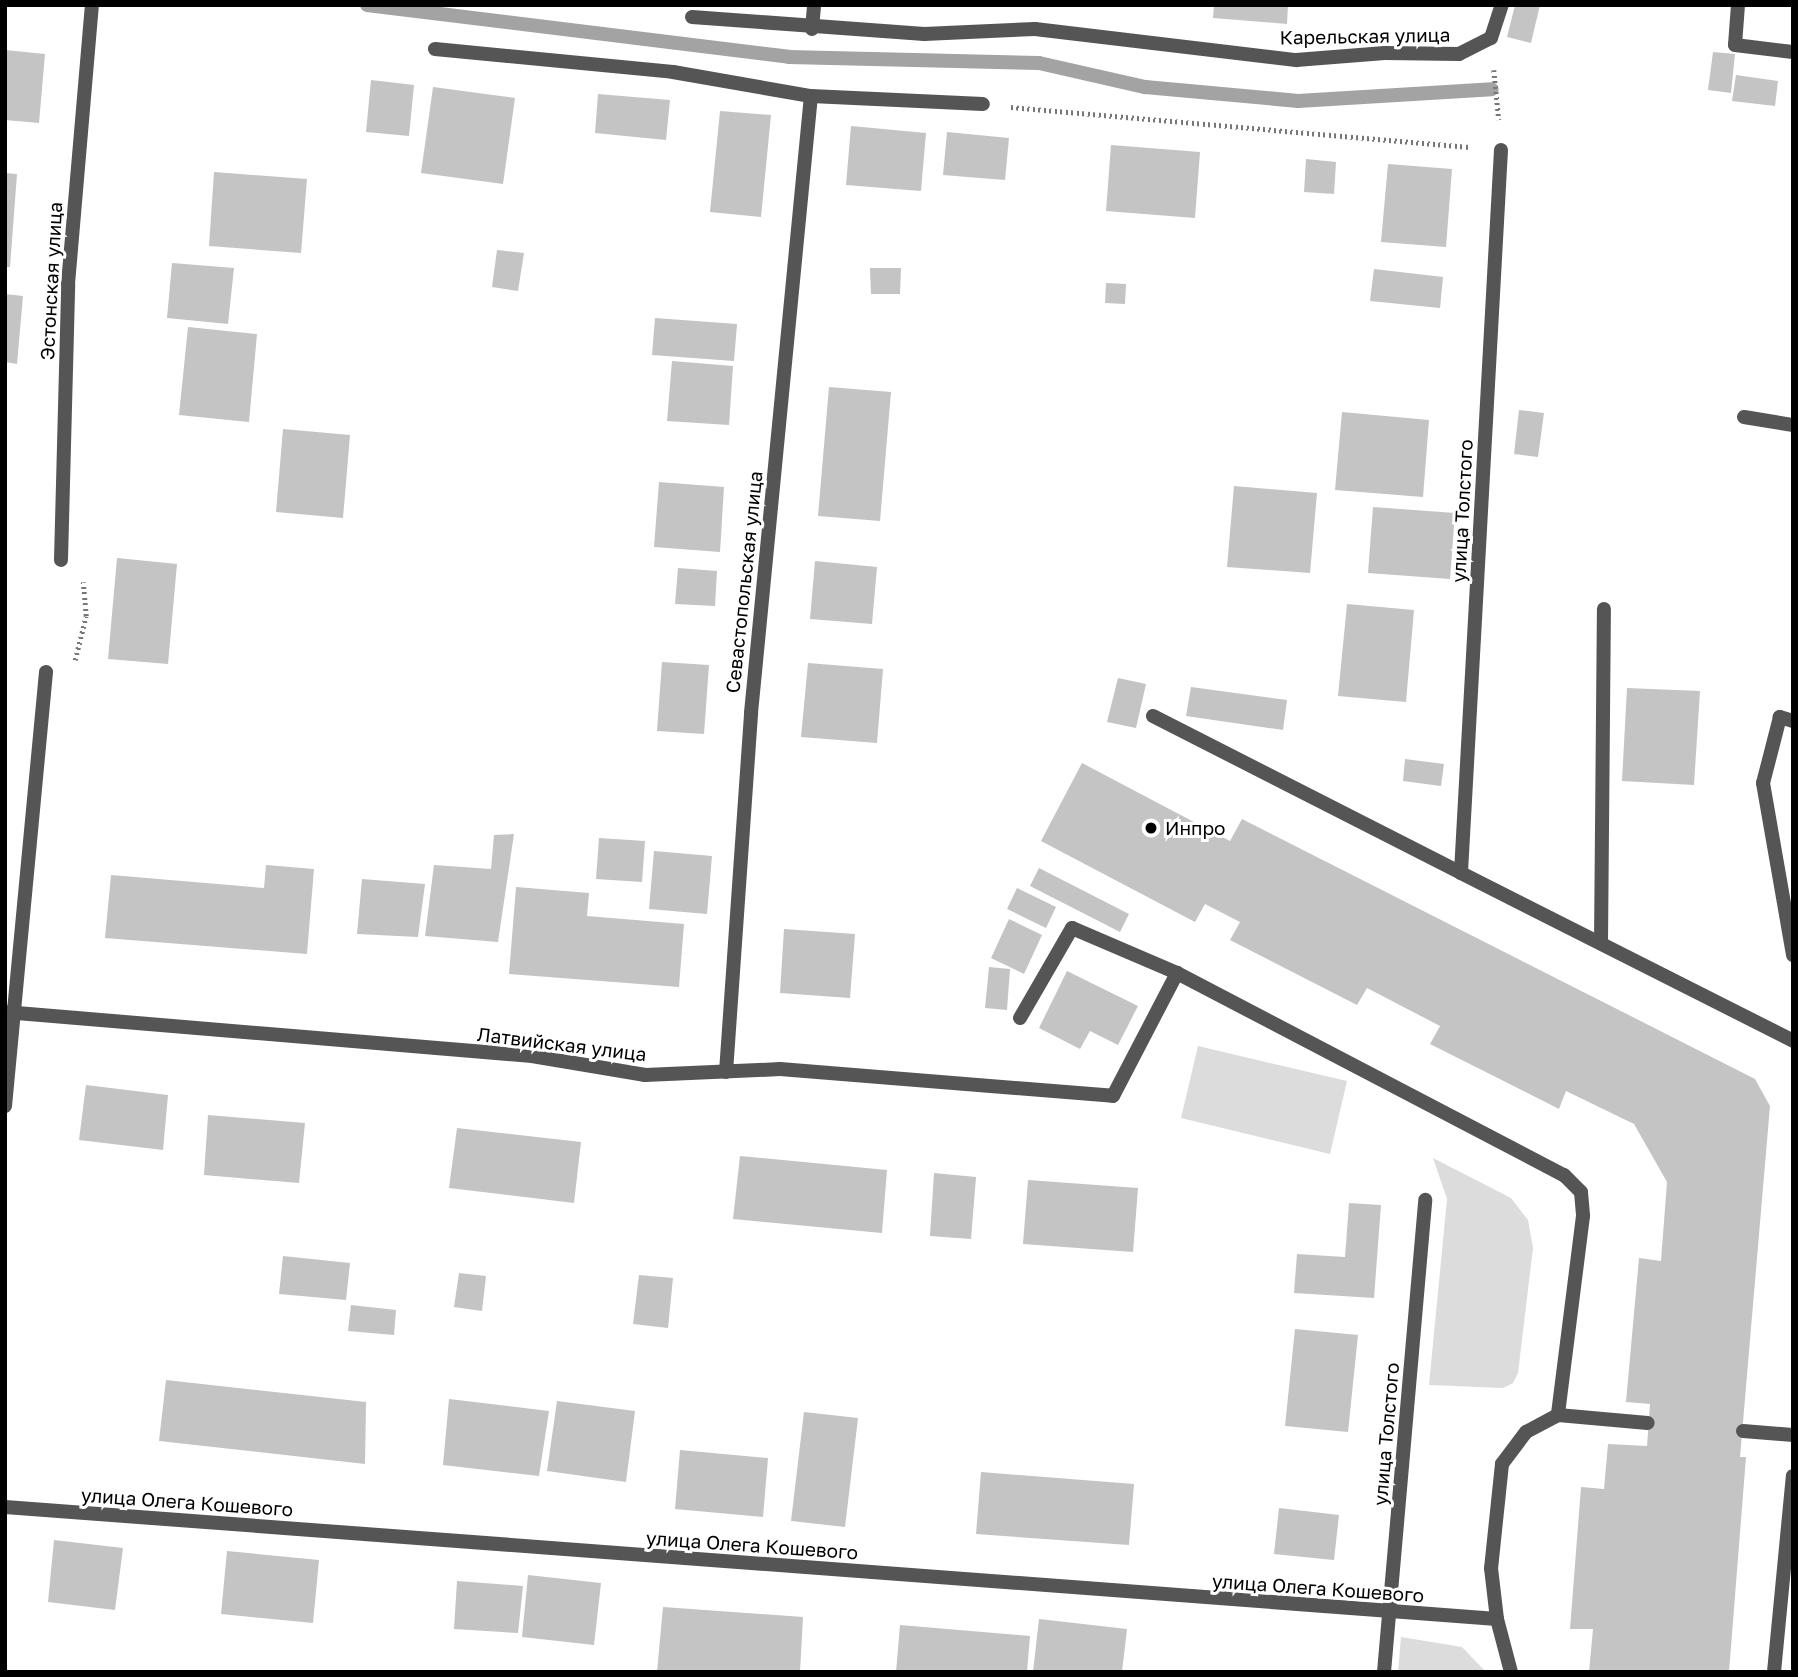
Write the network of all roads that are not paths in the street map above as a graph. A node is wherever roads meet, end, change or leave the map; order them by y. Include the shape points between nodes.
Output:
1 (92, 5) edge
2 (814, 5) edge
3 (1503, 5) edge
4 (1738, 5) edge
5 (692, 17) dead end
6 (812, 29) junction
7 (435, 49) dead end
8 (1793, 52) edge
9 (811, 96) junction
10 (983, 104) road end
11 (1501, 150) road end
12 (1745, 418) dead end
13 (1793, 425) edge
14 (61, 560) road end
15 (1604, 609) dead end
16 (46, 672) road end
17 (1153, 716) dead end
18 (1793, 721) edge
19 (1461, 873) junction
20 (1601, 943) junction
21 (1793, 955) edge
22 (1177, 973) junction
23 (9, 1012) edge
24 (1020, 1018) dead end
25 (1793, 1041) edge
26 (726, 1072) junction
27 (5, 1106) edge
28 (1425, 1200) dead end
29 (1558, 1415) junction
30 (1648, 1423) dead end
31 (1743, 1431) dead end
32 (1793, 1435) edge
33 (1793, 1476) edge
34 (5, 1507) edge
35 (1390, 1613) junction
36 (1497, 1619) junction
37 (1384, 1672) edge
38 (1511, 1672) edge
39 (1774, 1672) edge

1 - 14 street, Эстонская улица via 68,284
2 - 6 street
3 - 6 street, Карельская улица via 1491,38 1459,54 1385,53 1296,60 1035,29 923,34
4 - 8 street via 1735,45
5 - 6 street, Карельская улица
7 - 9 street via 673,72
9 - 10 street
9 - 26 street, Севастопольская улица via 751,713
11 - 19 street, улица Толстого
12 - 13 street
15 - 20 street
16 - 23 street
17 - 19 street
18 - 21 street via 1780,717 1763,783
19 - 20 street
20 - 25 street
22 - 24 street via 1072,928
22 - 26 street, Латвийская улица via 1114,1096 780,1069
22 - 29 street via 1564,1175 1581,1192 1583,1216
23 - 26 street, Латвийская улица via 532,1056 645,1075
23 - 27 street
28 - 35 street, улица Толстого
29 - 30 street
29 - 36 street via 1526,1432 1502,1464 1491,1568
31 - 32 street
33 - 39 street
34 - 35 street, улица Олега Кошевого
35 - 36 street, улица Олега Кошевого
35 - 37 street, улица Толстого
36 - 38 street

